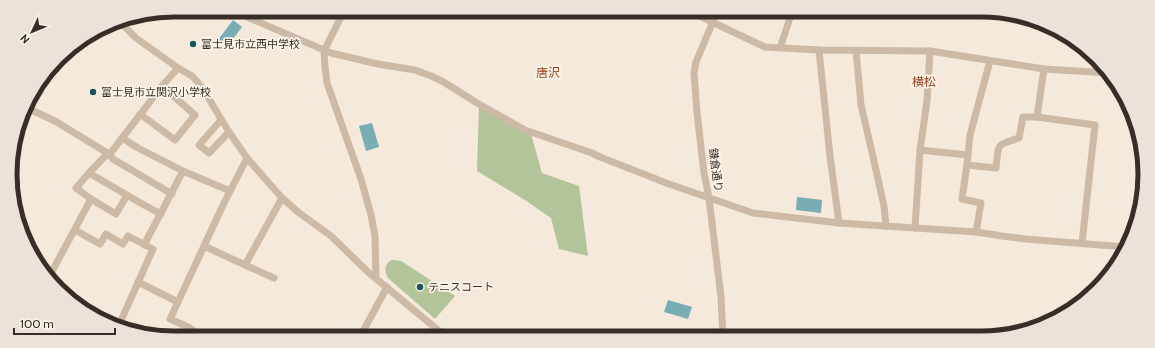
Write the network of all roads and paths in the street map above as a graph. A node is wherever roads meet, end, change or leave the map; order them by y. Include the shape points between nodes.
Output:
1 (247, 17) edge
2 (341, 17) edge
3 (702, 17) edge
4 (714, 17) edge
5 (790, 17) edge
6 (712, 22) junction
7 (123, 25) edge
8 (780, 48) junction
9 (819, 50) junction
10 (856, 50) junction
11 (324, 51) junction
12 (930, 51) junction
13 (990, 61) junction
14 (178, 68) junction
15 (1044, 69) junction
16 (1101, 73) edge
17 (162, 86) junction
18 (31, 110) edge
19 (140, 114) junction
20 (1037, 117) junction
21 (222, 120) junction
22 (229, 132) junction
23 (122, 138) junction
24 (920, 150) junction
25 (108, 153) junction
26 (968, 154) junction
27 (247, 158) junction
28 (966, 165) junction
29 (183, 171) junction
30 (89, 173) junction
31 (230, 191) junction
32 (172, 194) junction
33 (128, 195) junction
34 (282, 198) junction
35 (709, 198) junction
36 (91, 199) junction
37 (161, 214) junction
38 (839, 223) junction
39 (886, 226) junction
40 (915, 228) junction
41 (75, 230) junction
42 (976, 232) junction
43 (1082, 243) junction
44 (144, 245) junction
45 (204, 246) junction
46 (1120, 246) edge
47 (245, 265) junction
48 (51, 273) edge
49 (274, 278) dead end
50 (376, 278) junction
51 (138, 282) junction
52 (387, 287) junction
53 (178, 302) junction
54 (121, 322) edge
55 (194, 331) edge
56 (363, 331) edge
57 (439, 331) edge
58 (723, 331) edge

1 - 11 street
2 - 11 street
3 - 6 street
4 - 6 street, 鎌倉通り
5 - 8 street
6 - 8 street via 764,47
6 - 35 street, 鎌倉通り via 694,73
7 - 14 street via 136,38
8 - 9 street
9 - 10 street
9 - 38 street
10 - 12 street
10 - 39 street via 861,105 884,206
11 - 35 street via 416,70 442,81 525,130
11 - 50 street via 327,83 372,215
12 - 13 street
12 - 24 street
13 - 15 street
13 - 26 street via 970,134
14 - 17 street
14 - 21 street via 192,76 201,86
15 - 16 street
15 - 20 street
17 - 19 street
17 - 19 street via 195,115 175,140
18 - 25 street
19 - 23 street
20 - 28 street via 1023,117 1020,138 1001,144 998,148 996,168
20 - 43 street via 1095,125
21 - 22 street
21 - 22 street via 199,145 209,153
22 - 27 street
23 - 25 street
23 - 29 street
24 - 26 street
24 - 40 street
25 - 30 street
25 - 32 street via 113,159
26 - 28 street
27 - 31 street
27 - 34 street
28 - 42 street via 962,199 981,202
29 - 31 street
29 - 32 street
30 - 33 street
30 - 36 street via 76,188
31 - 45 street
32 - 37 street
33 - 36 street via 116,214
33 - 37 street
34 - 47 street
34 - 50 street via 331,236
35 - 38 street via 753,213
35 - 58 street, 鎌倉通り
36 - 41 street
37 - 44 street
38 - 39 street
39 - 40 street
40 - 42 street
41 - 44 street via 100,244 106,234 123,244 128,236
41 - 48 street
42 - 43 street
43 - 46 street
44 - 51 street via 153,249
45 - 47 street
45 - 53 street
47 - 49 street
50 - 52 street
51 - 53 street
51 - 54 street
52 - 56 street
52 - 57 street
53 - 55 street via 170,319

